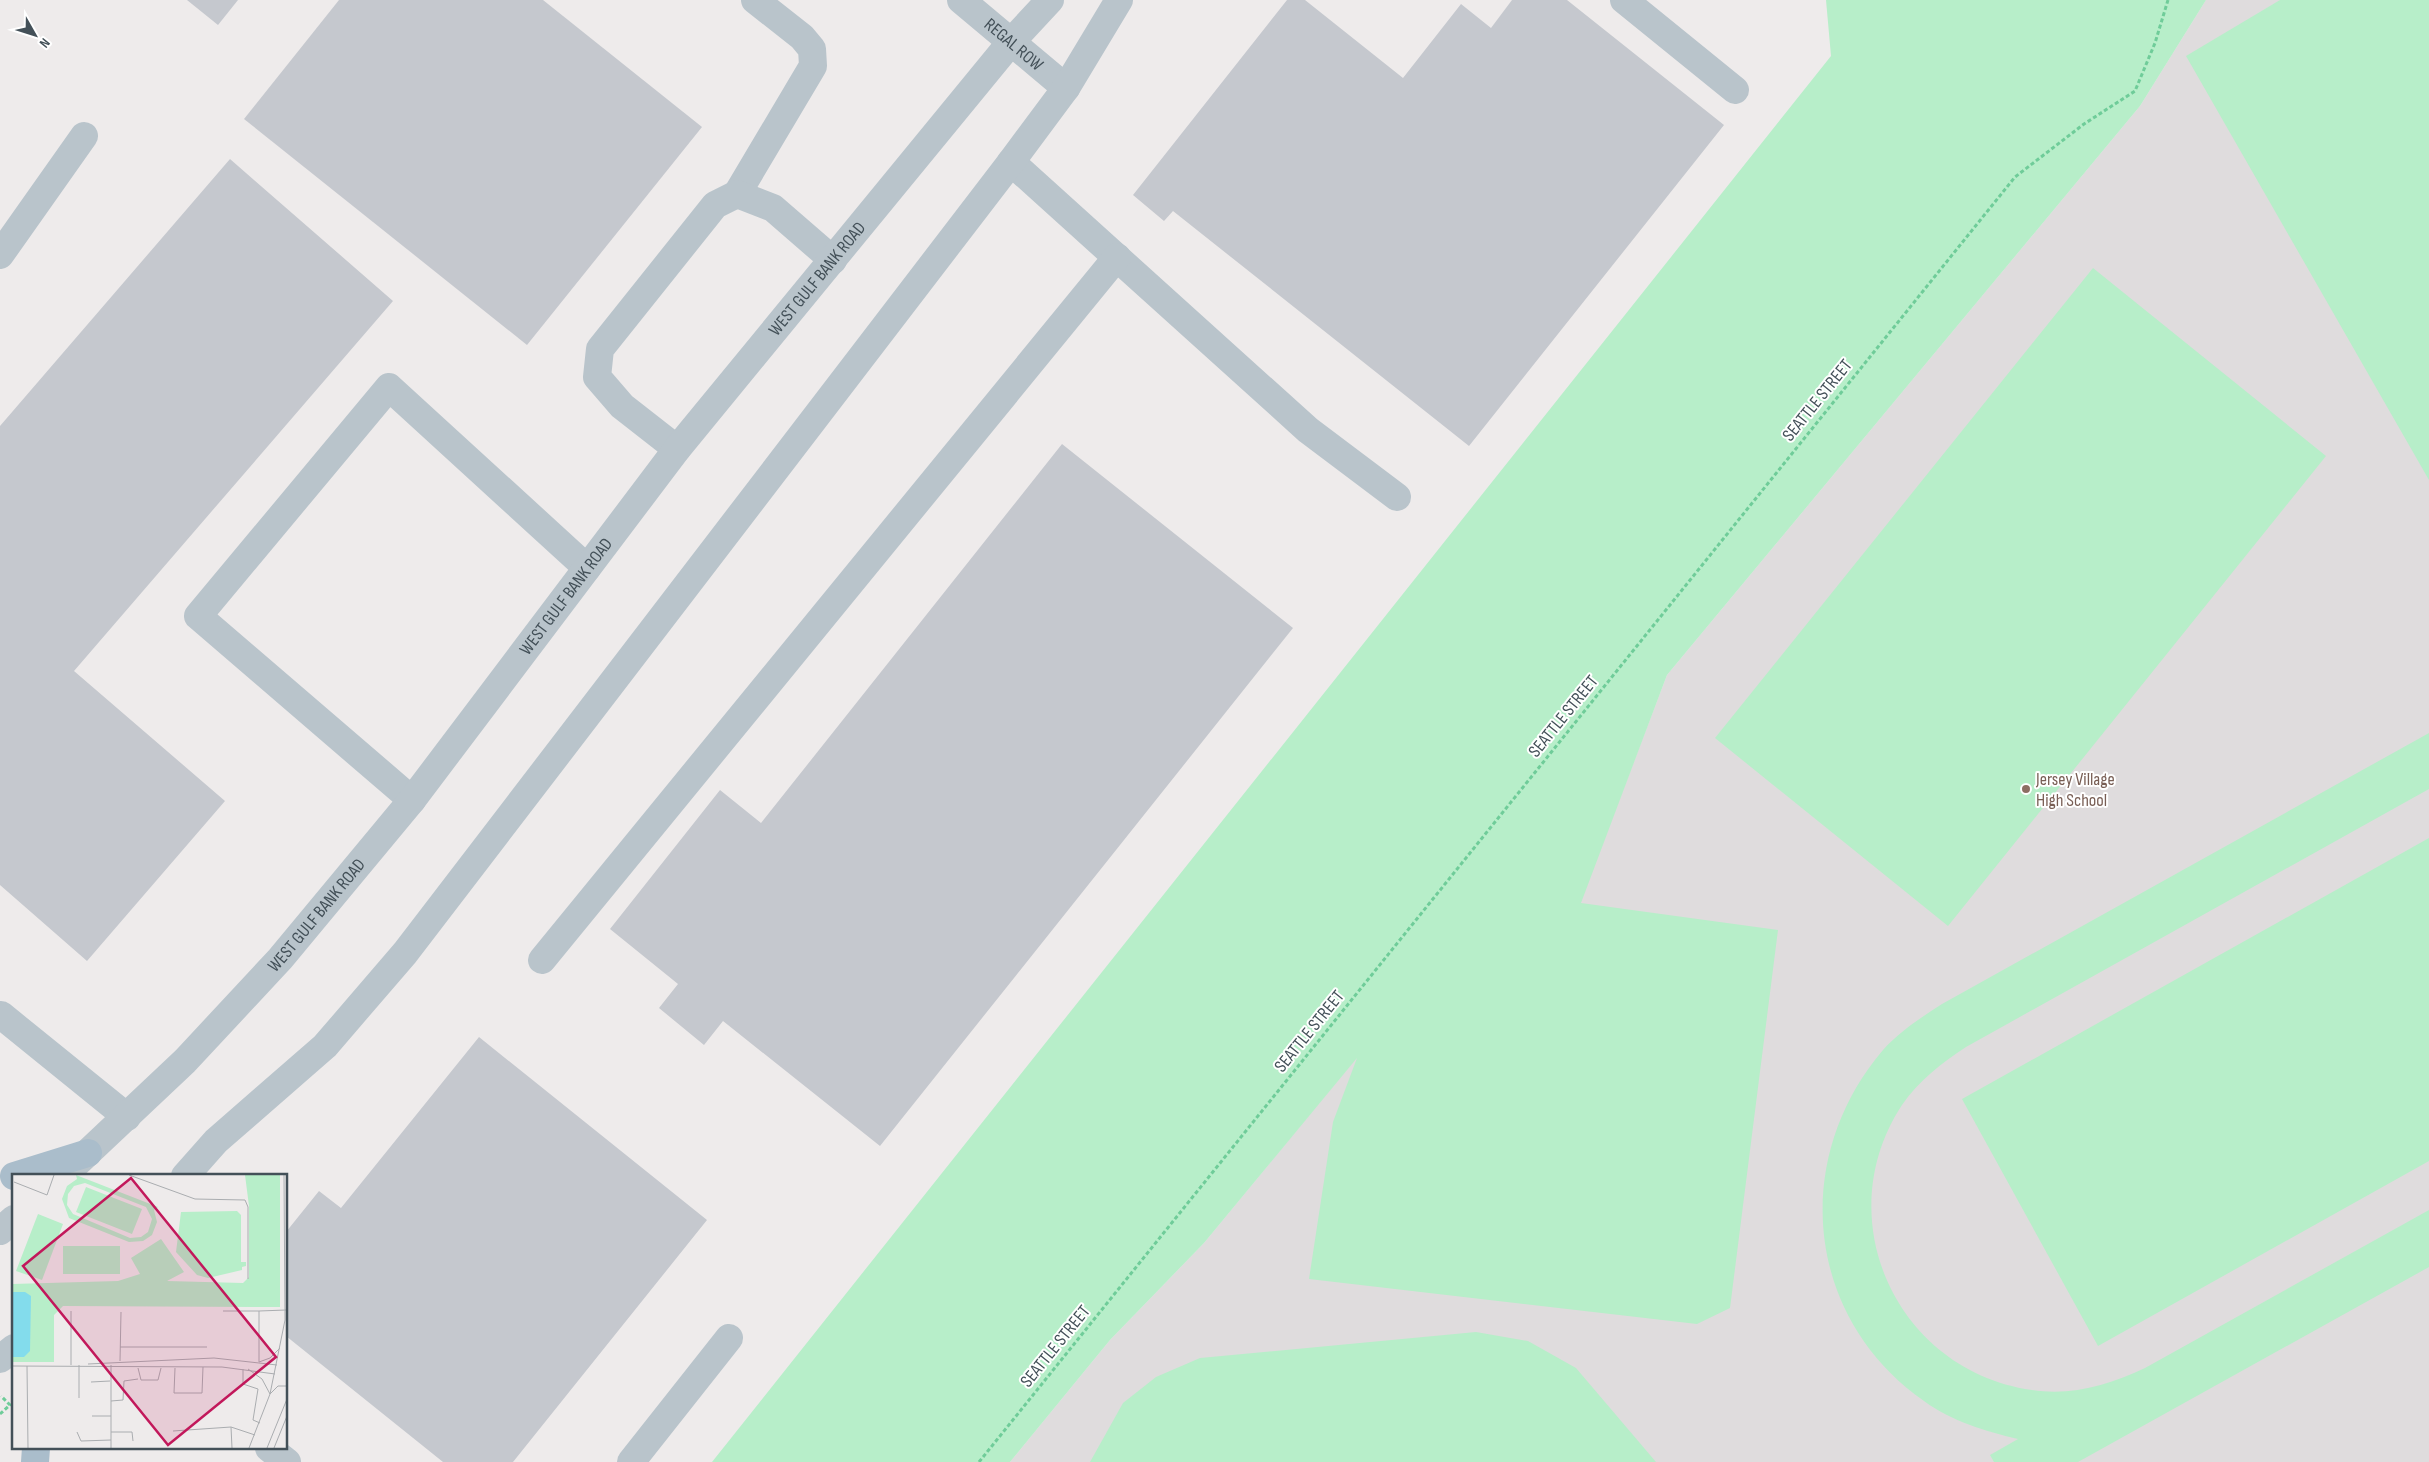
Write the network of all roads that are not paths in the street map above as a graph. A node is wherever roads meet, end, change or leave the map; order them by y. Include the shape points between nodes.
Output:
1 (754, 0) edge
2 (962, 0) edge
3 (1050, 0) edge
4 (1119, 0) edge
5 (1624, 0) edge
6 (1011, 42) junction
7 (1066, 88) junction
8 (1735, 90) dead end
9 (84, 136) dead end
10 (1011, 162) junction
11 (726, 200) junction
12 (0, 255) edge
13 (1116, 257) junction
14 (833, 260) junction
15 (677, 449) junction
16 (1397, 497) dead end
17 (587, 568) junction
18 (412, 800) junction
19 (542, 960) dead end
20 (0, 1016) edge
21 (127, 1118) junction
22 (88, 1154) junction
23 (21, 1174) edge
24 (65, 1174) edge
25 (187, 1174) edge
26 (12, 1221) edge
27 (0, 1231) edge
28 (729, 1338) dead end
29 (12, 1350) edge
30 (0, 1359) edge
31 (271, 1450) edge
32 (286, 1462) edge
33 (631, 1462) edge

1 - 11 street via 802,37 812,49 813,66
2 - 6 street, REGAL ROW
3 - 6 street, WEST GULF BANK ROAD
4 - 7 street
5 - 8 street
6 - 7 street, REGAL ROW
6 - 14 street, WEST GULF BANK ROAD
7 - 10 street
9 - 12 street
10 - 13 street
10 - 25 street via 405,953 324,1046 216,1141
11 - 14 street via 773,208
11 - 15 street via 600,349 597,376 622,406
13 - 16 street via 1308,430
13 - 19 street
14 - 15 street, WEST GULF BANK ROAD
15 - 17 street, WEST GULF BANK ROAD
17 - 18 street, WEST GULF BANK ROAD
17 - 18 street via 389,387 198,616
18 - 21 street, WEST GULF BANK ROAD via 280,959
20 - 21 street
21 - 22 street, WEST GULF BANK ROAD
22 - 23 main road
22 - 24 street, WEST GULF BANK ROAD
26 - 27 street
28 - 33 street
29 - 30 street
31 - 32 street

